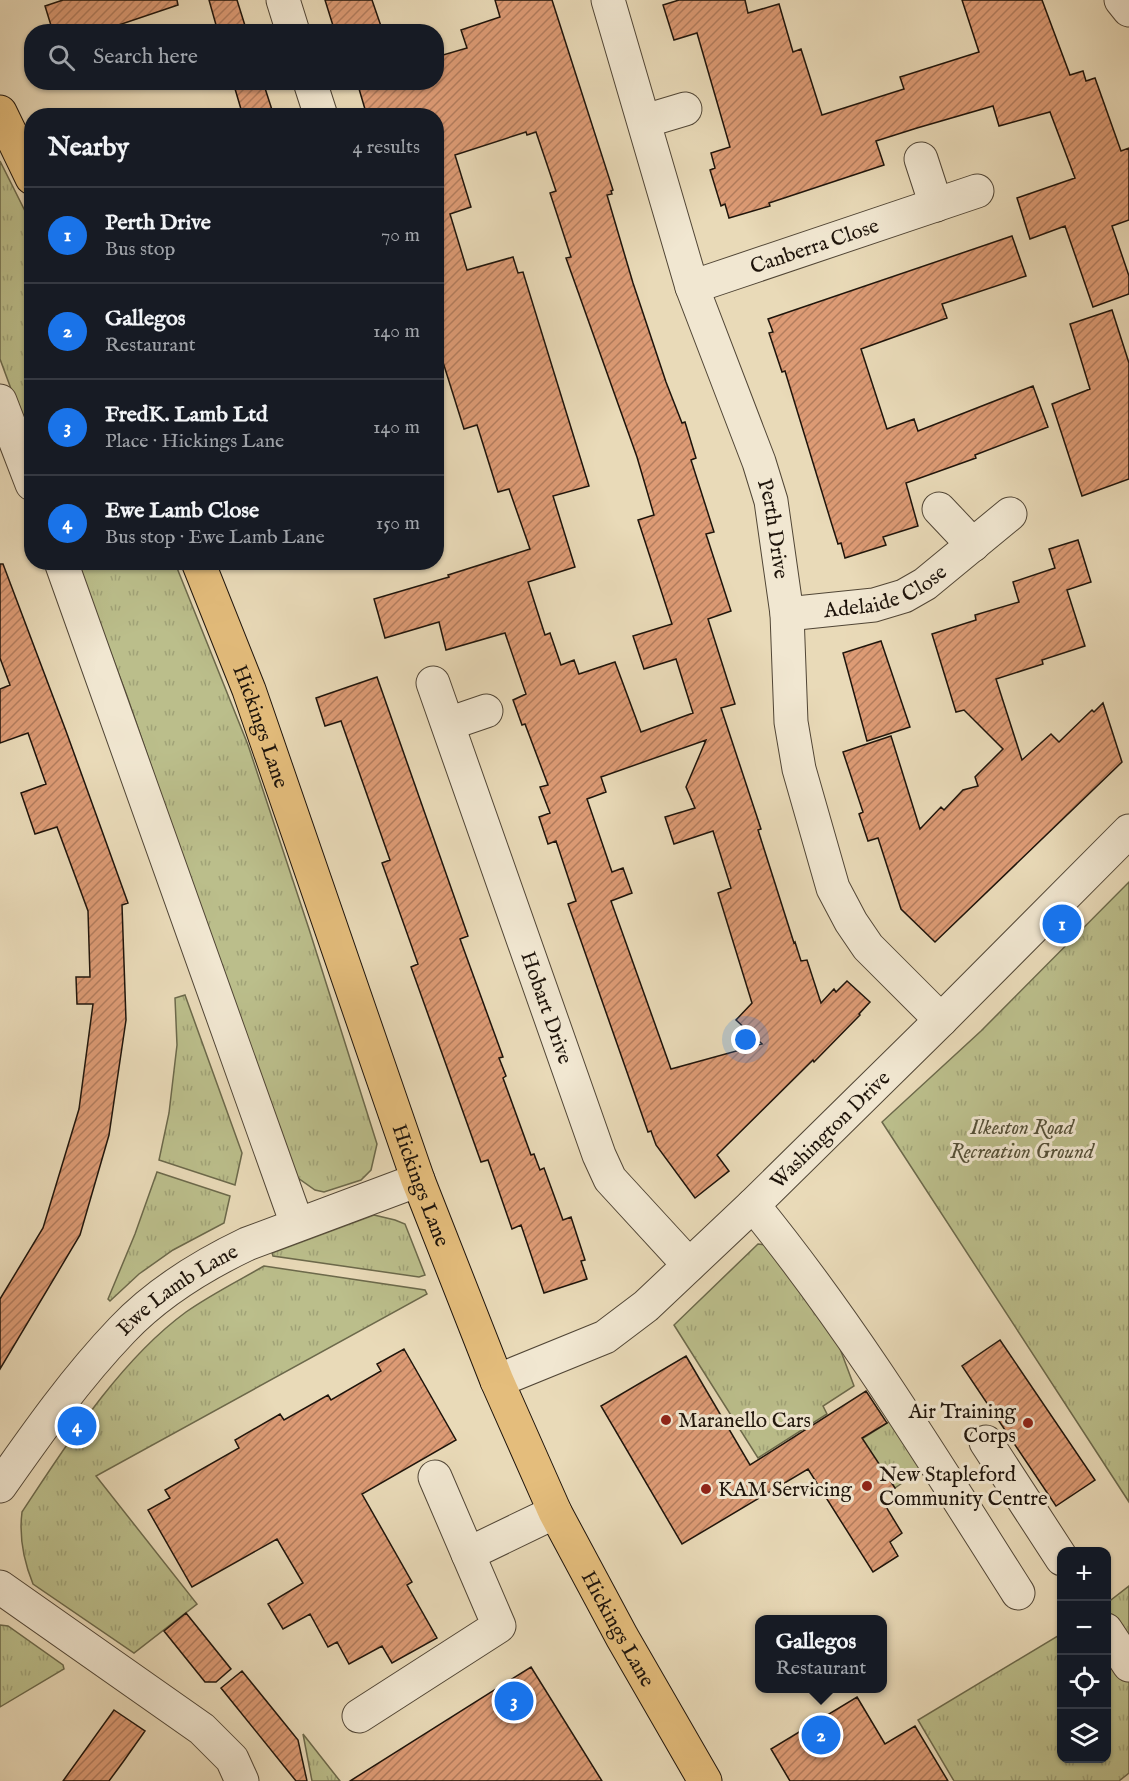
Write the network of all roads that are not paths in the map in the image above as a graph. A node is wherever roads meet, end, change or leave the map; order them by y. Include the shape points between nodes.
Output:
1 (283, 0) edge
2 (608, 0) edge
3 (1121, 0) edge
4 (1129, 10) edge
5 (290, 24) edge
6 (313, 90) edge
7 (318, 108) edge
8 (685, 109) dead end
9 (0, 112) edge
10 (645, 121) junction
11 (921, 159) dead end
12 (24, 162) edge
13 (977, 191) dead end
14 (936, 205) junction
15 (692, 287) junction
16 (0, 402) edge
17 (24, 464) edge
18 (939, 509) dead end
19 (1010, 514) dead end
20 (973, 545) junction
21 (64, 570) edge
22 (201, 570) edge
23 (787, 614) junction
24 (433, 683) dead end
25 (486, 711) dead end
26 (448, 724) junction
27 (1129, 831) edge
28 (941, 1020) junction
29 (418, 1180) junction
30 (753, 1205) junction
31 (297, 1224) junction
32 (689, 1265) junction
33 (498, 1381) junction
34 (986, 1442) dead end
35 (435, 1477) dead end
36 (0, 1486) edge
37 (555, 1512) junction
38 (1057, 1551) edge
39 (468, 1554) junction
40 (0, 1587) edge
41 (1018, 1593) dead end
42 (1111, 1636) edge
43 (1129, 1665) edge
44 (359, 1716) dead end
45 (242, 1781) edge
46 (705, 1781) edge

1 - 5 street
2 - 10 street, Perth Drive
3 - 4 street
6 - 7 street
8 - 10 street
9 - 12 main road
10 - 15 street, Perth Drive
11 - 14 street
13 - 14 street, Canberra Close
14 - 15 street, Canberra Close
15 - 23 street, Perth Drive via 771,501
16 - 17 street
18 - 20 street, Adelaide Close
19 - 20 street, Adelaide Close
20 - 23 street, Adelaide Close via 904,596 874,605
21 - 31 street
22 - 29 main road, Hickings Lane via 249,690
23 - 28 street, Perth Drive via 791,722 833,888 868,947
24 - 26 street, Hobart Drive
25 - 26 street
26 - 32 street, Hobart Drive via 599,1155 610,1179
27 - 28 street, Washington Drive
28 - 30 street, Washington Drive
29 - 31 street, Ewe Lamb Lane
29 - 33 main road, Hickings Lane
30 - 32 street, Washington Drive
30 - 41 street via 880,1376
31 - 36 street, Ewe Lamb Lane via 227,1254 169,1290 140,1314 63,1398
32 - 33 street, Washington Drive via 646,1306 605,1337
33 - 37 main road, Hickings Lane
34 - 38 street
35 - 39 street
37 - 39 street
37 - 46 main road, Hickings Lane
39 - 44 street via 499,1626
40 - 45 street via 202,1729 232,1759
42 - 43 street

